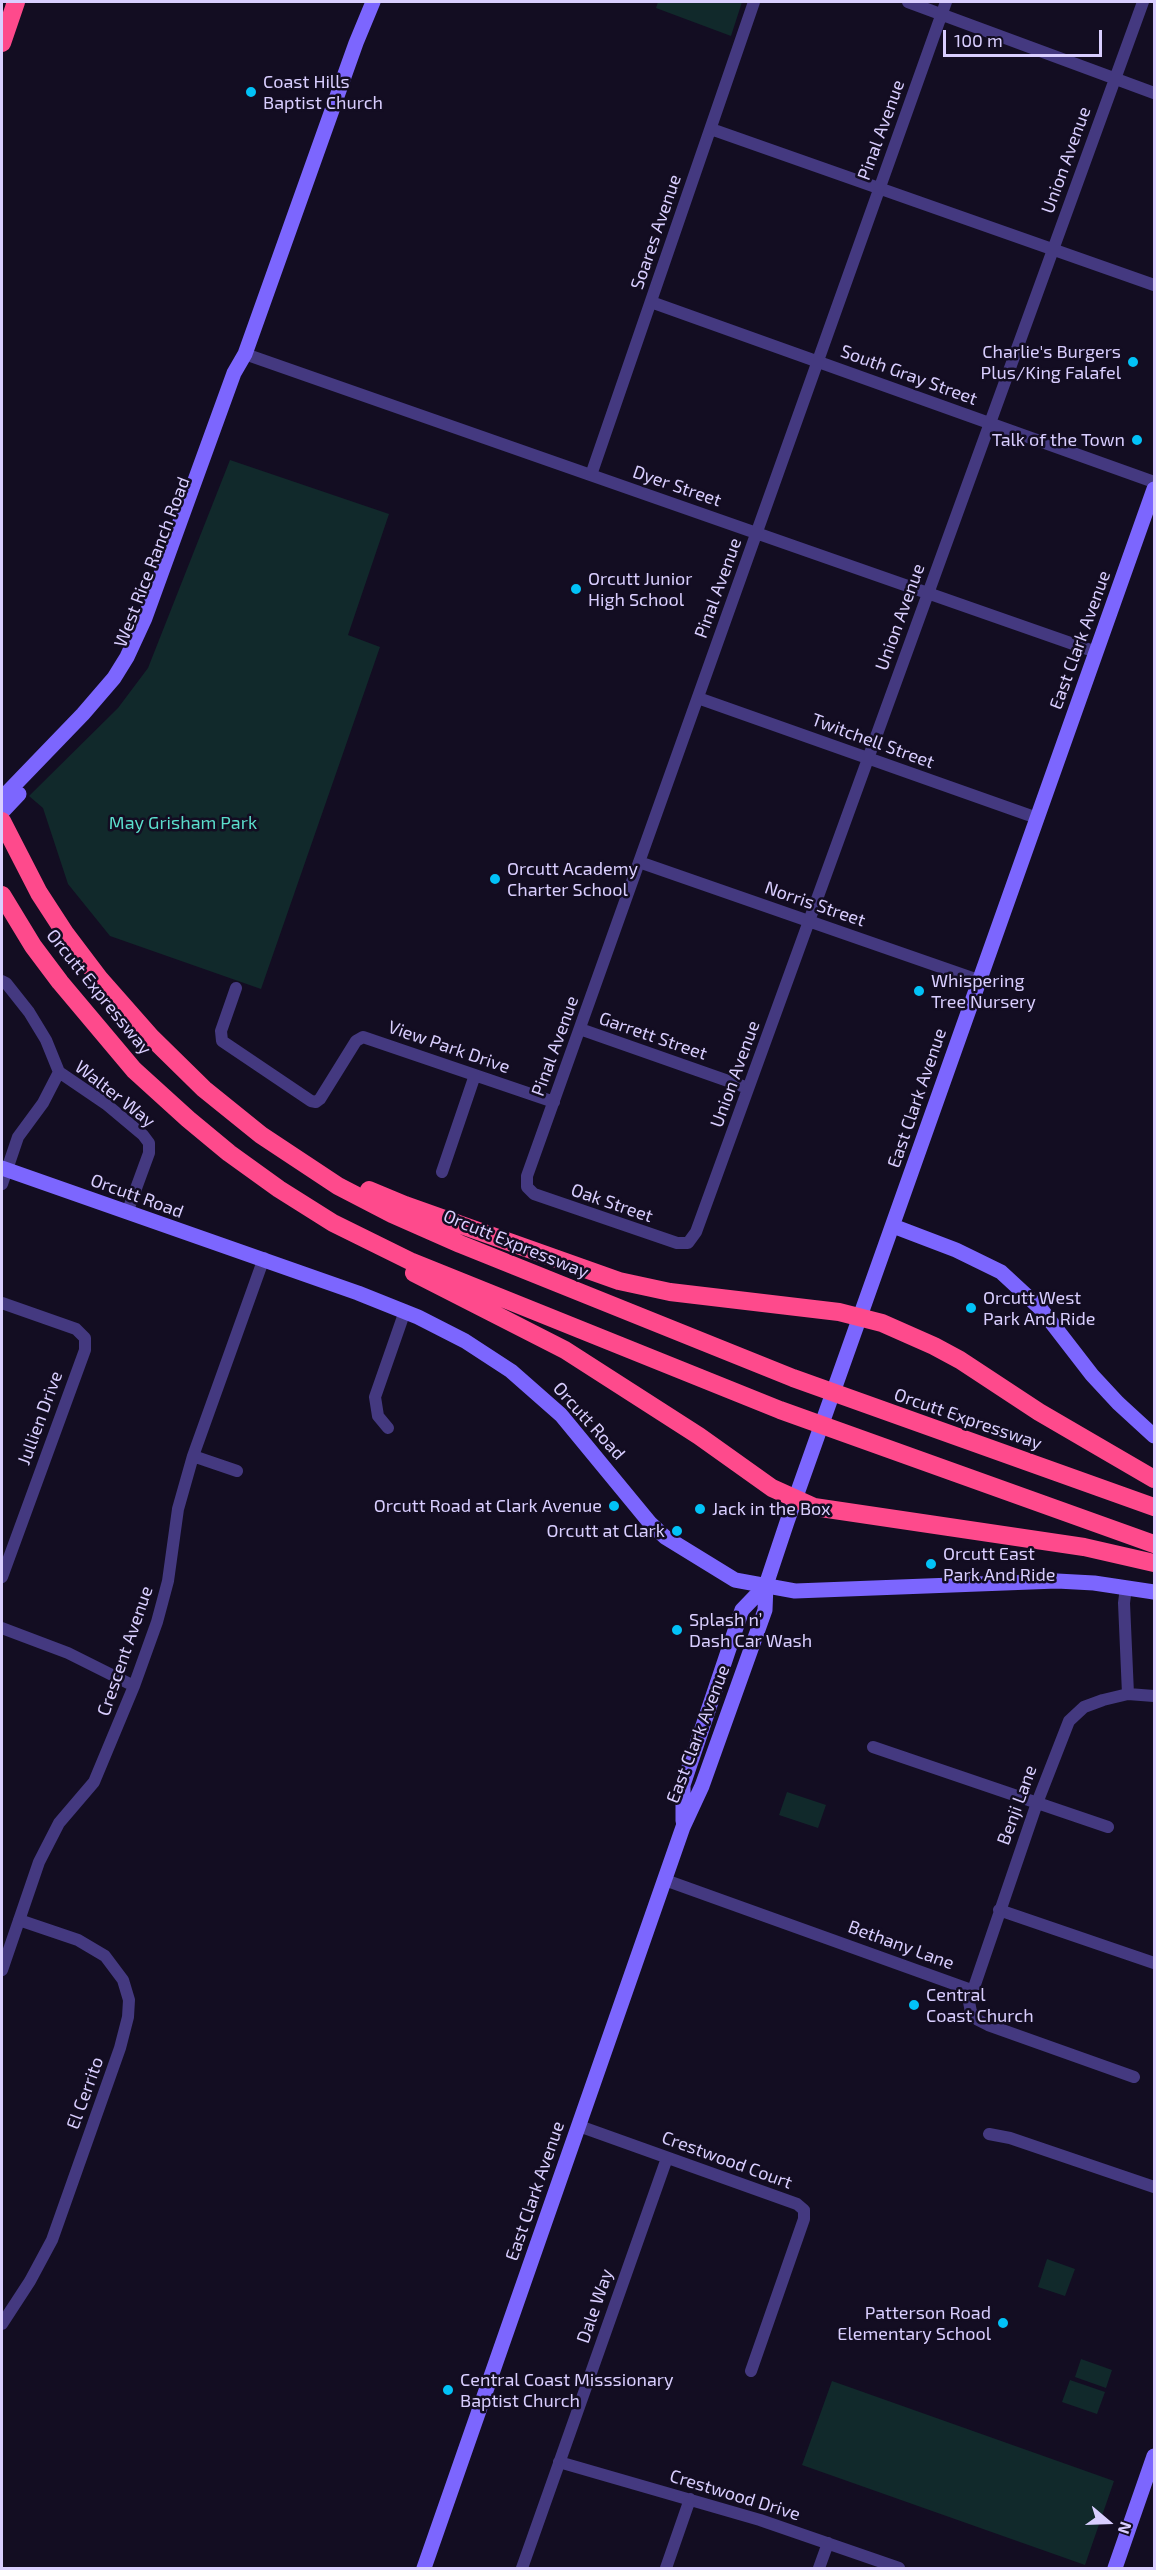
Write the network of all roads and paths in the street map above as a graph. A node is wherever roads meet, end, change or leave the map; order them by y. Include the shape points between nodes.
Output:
1 (16, 2) edge
2 (373, 2) edge
3 (754, 2) edge
4 (908, 2) edge
5 (946, 2) edge
6 (1143, 2) edge
7 (942, 14) junction
8 (2, 43) edge
9 (1115, 78) junction
10 (1155, 93) edge
11 (711, 129) junction
12 (880, 188) junction
13 (1053, 249) junction
14 (1155, 285) edge
15 (651, 302) junction
16 (245, 354) junction
17 (818, 362) junction
18 (990, 423) junction
19 (591, 475) junction
20 (1155, 482) edge
21 (1155, 489) edge
22 (757, 533) junction
23 (928, 592) junction
24 (1096, 652) junction
25 (698, 698) junction
26 (868, 758) junction
27 (2, 798) edge
28 (2, 812) edge
29 (1036, 818) junction
30 (2, 821) edge
31 (639, 862) junction
32 (2, 895) edge
33 (809, 921) junction
34 (978, 980) junction
35 (2, 981) edge
36 (236, 988) dead end
37 (580, 1029) junction
38 (58, 1072) junction
39 (475, 1075) junction
40 (748, 1088) junction
41 (554, 1102) junction
42 (261, 1135) junction
43 (441, 1172) dead end
44 (3, 1174) edge
45 (527, 1187) joint
46 (127, 1213) junction
47 (333, 1223) junction
48 (893, 1226) junction
49 (688, 1243) joint
50 (264, 1258) junction
51 (2, 1303) edge
52 (405, 1311) junction
53 (860, 1316) junction
54 (388, 1428) dead end
55 (1155, 1436) edge
56 (193, 1456) junction
57 (237, 1471) dead end
58 (1155, 1479) edge
59 (795, 1500) junction
60 (1155, 1507) edge
61 (1155, 1544) edge
62 (1155, 1563) edge
63 (2, 1577) edge
64 (766, 1585) junction
65 (1126, 1587) junction
66 (1155, 1592) edge
67 (2, 1628) edge
68 (134, 1686) junction
69 (1128, 1694) junction
70 (1155, 1696) edge
71 (873, 1747) dead end
72 (1037, 1803) junction
73 (683, 1827) junction
74 (1108, 1827) dead end
75 (665, 1880) junction
76 (999, 1910) junction
77 (19, 1920) junction
78 (1155, 1963) edge
79 (2, 1970) edge
80 (971, 1990) junction
81 (1134, 2077) dead end
82 (579, 2126) junction
83 (989, 2134) dead end
84 (667, 2158) junction
85 (1155, 2187) edge
86 (2, 2324) edge
87 (751, 2371) dead end
88 (1155, 2456) edge
89 (560, 2462) junction
90 (690, 2499) junction
91 (828, 2543) junction
92 (424, 2568) edge
93 (522, 2568) edge
94 (666, 2568) edge
95 (819, 2568) edge
96 (899, 2568) edge
97 (1115, 2568) edge

1 - 8 highway
2 - 16 main road, West Rice Ranch Road
3 - 11 street, Soares Avenue
4 - 7 street
5 - 7 street, Pinal Avenue
6 - 9 street, Union Avenue
7 - 9 street
7 - 12 street, Pinal Avenue
9 - 10 street
9 - 13 street, Union Avenue
11 - 12 street
11 - 15 street, Soares Avenue
12 - 13 street
12 - 17 street, Pinal Avenue
13 - 14 street
13 - 18 street, Union Avenue
15 - 17 street, South Gray Street
15 - 19 street, Soares Avenue
16 - 19 street, Dyer Street
16 - 27 main road, West Rice Ranch Road via 234,373 145,618 127,657 83,714
16 - 28 main road, West Rice Ranch Road via 243,375 153,623 135,661 92,717
17 - 18 street, South Gray Street
17 - 22 street, Pinal Avenue
18 - 20 street, South Gray Street
18 - 23 street, Union Avenue
19 - 22 street, Dyer Street
21 - 24 main road, East Clark Avenue
22 - 23 street, Dyer Street
22 - 25 street, Pinal Avenue
23 - 24 street, Dyer Street
23 - 26 street, Union Avenue
24 - 29 main road, East Clark Avenue
25 - 26 street, Twitchell Street
25 - 31 street, Pinal Avenue
26 - 29 street, Twitchell Street
26 - 33 street, Union Avenue
29 - 34 main road, East Clark Avenue
30 - 42 highway, Orcutt Expressway via 65,933 99,978 204,1089
31 - 33 street, Norris Street
31 - 37 street, Pinal Avenue
32 - 47 highway, Orcutt Expressway via 60,982 134,1070 229,1153
33 - 34 street, Norris Street
33 - 40 street, Union Avenue
34 - 48 main road, East Clark Avenue
35 - 38 street, Walter Way via 29,1012 46,1040
36 - 39 street, View Park Drive via 221,1030 222,1041 311,1101 320,1099 356,1041 363,1037
37 - 40 street, Garrett Street
37 - 41 street, Pinal Avenue
38 - 44 street via 44,1103 18,1137
38 - 46 street, Walter Way via 106,1104 149,1143
39 - 41 street, View Park Drive
39 - 43 street
40 - 49 street, Union Avenue via 696,1232
41 - 45 street, Pinal Avenue via 527,1176
42 - 53 highway via 405,1206 619,1281 670,1292
42 - 60 highway, Orcutt Expressway via 338,1186 460,1244 793,1378
44 - 46 main road, Orcutt Road
45 - 49 street, Oak Street via 534,1194 647,1235
46 - 50 main road, Orcutt Road
47 - 59 highway via 407,1270 566,1350
47 - 61 highway, Orcutt Expressway via 410,1261 780,1410
48 - 53 main road, East Clark Avenue
48 - 55 main road via 1001,1272 1041,1309 1118,1403
50 - 52 main road, Orcutt Road
50 - 56 street, Crescent Avenue
51 - 63 street, Jullien Drive via 76,1329 85,1338 85,1350
52 - 54 street via 375,1396 378,1416
52 - 64 main road, Orcutt Road via 473,1346 537,1392 579,1435 665,1537 735,1580
53 - 58 highway via 934,1346
53 - 59 main road, East Clark Avenue
56 - 57 street
56 - 68 street, Crescent Avenue via 178,1509 168,1581
59 - 62 highway via 814,1507 1084,1547
59 - 64 main road, East Clark Avenue
64 - 65 main road, Orcutt Road via 795,1590 1057,1581
64 - 73 main road, East Clark Avenue via 765,1610 702,1786
64 - 73 main road, East Clark Avenue via 742,1610 683,1785
65 - 66 main road, Orcutt Road
65 - 69 street
67 - 68 street via 68,1653
68 - 77 street, Crescent Avenue via 94,1782 59,1823 39,1862
69 - 70 street, Benji Lane
69 - 72 street, Benji Lane via 1084,1707 1069,1721
71 - 72 street
72 - 74 street
72 - 76 street, Benji Lane
73 - 75 main road, East Clark Avenue
75 - 80 street, Bethany Lane
75 - 82 main road, East Clark Avenue
76 - 78 street
76 - 80 street, Benji Lane
77 - 79 street, Crescent Avenue
77 - 86 street, El Cerrito via 78,1940 99,1952 123,1980 129,2000 120,2048 52,2240
80 - 81 street, Bethany Lane via 971,2012 978,2020
82 - 84 street, Crestwood Court
82 - 92 main road, East Clark Avenue
83 - 85 street
84 - 87 street, Crestwood Court via 797,2204 804,2210
84 - 89 street, Dale Way
88 - 97 main road
89 - 90 street, Crestwood Drive
89 - 93 street, Dale Way
90 - 91 street, Crestwood Drive
90 - 94 street
91 - 95 street
91 - 96 street, Crestwood Drive

